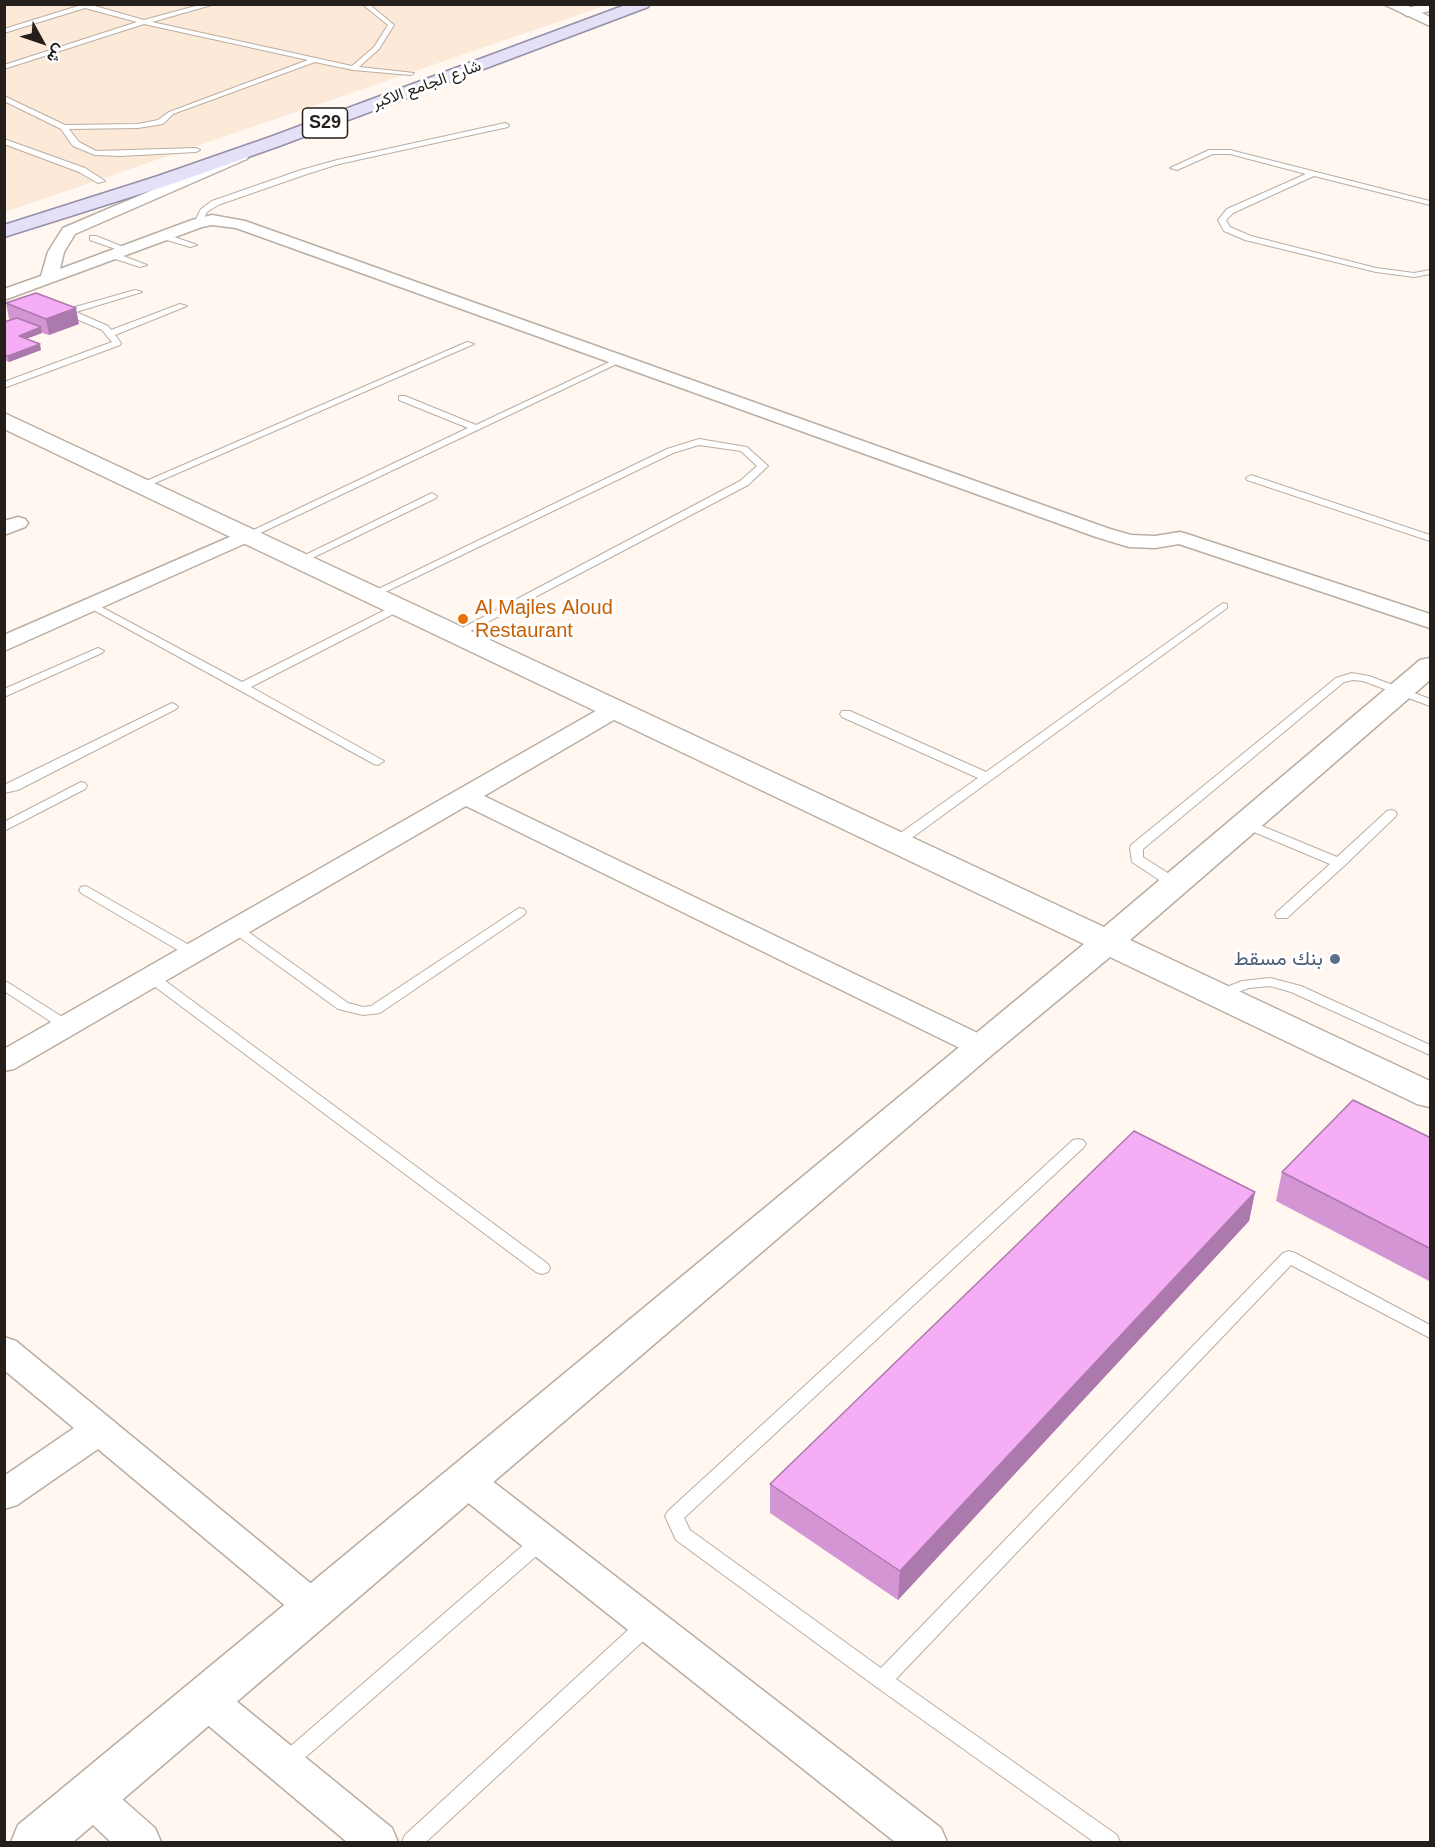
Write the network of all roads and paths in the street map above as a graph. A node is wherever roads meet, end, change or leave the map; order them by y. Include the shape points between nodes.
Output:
1 (212, 4) edge
2 (365, 4) edge
3 (606, 4) edge
4 (643, 4) edge
5 (1390, 4) edge
6 (82, 5) edge
7 (1431, 6) edge
8 (1407, 12) junction
9 (144, 22) junction
10 (1431, 22) edge
11 (4, 31) edge
12 (314, 60) junction
13 (4, 68) edge
14 (353, 68) junction
15 (411, 73) junction
16 (368, 88) dead end
17 (4, 98) edge
18 (505, 125) dead end
19 (64, 127) junction
20 (4, 141) edge
21 (276, 141) junction
22 (201, 148) joint
23 (1174, 168) dead end
24 (141, 169) dead end
25 (1314, 173) junction
26 (121, 176) dead end
27 (102, 182) junction
28 (80, 188) dead end
29 (1431, 203) edge
30 (198, 223) junction
31 (4, 231) edge
32 (163, 236) junction
33 (93, 238) dead end
34 (193, 245) dead end
35 (119, 252) junction
36 (143, 265) dead end
37 (1431, 273) edge
38 (49, 277) junction
39 (138, 292) dead end
40 (14, 294) edge
41 (52, 305) edge
42 (183, 306) dead end
43 (67, 312) junction
44 (110, 334) junction
45 (471, 344) dead end
46 (621, 360) junction
47 (7, 382) edge
48 (402, 398) dead end
49 (4, 420) edge
50 (476, 428) junction
51 (1251, 477) dead end
52 (142, 485) junction
53 (432, 496) dead end
54 (248, 535) junction
55 (1431, 538) edge
56 (300, 560) junction
57 (386, 601) junction
58 (92, 605) junction
59 (1223, 606) dead end
60 (1431, 621) edge
61 (458, 634) junction
62 (4, 644) edge
63 (98, 651) dead end
64 (1431, 666) edge
65 (242, 687) junction
66 (4, 694) edge
67 (1416, 697) edge
68 (172, 707) dead end
69 (616, 709) junction
70 (846, 714) dead end
71 (378, 761) dead end
72 (987, 777) junction
73 (81, 786) dead end
74 (4, 789) edge
75 (465, 796) junction
76 (1390, 814) dead end
77 (1246, 824) junction
78 (4, 827) edge
79 (897, 842) junction
80 (1339, 863) junction
81 (1175, 884) junction
82 (86, 890) dead end
83 (519, 912) dead end
84 (1282, 915) dead end
85 (235, 929) junction
86 (1107, 942) junction
87 (193, 953) junction
88 (151, 977) junction
89 (4, 984) edge
90 (1219, 995) junction
91 (66, 1026) junction
92 (980, 1046) junction
93 (1431, 1050) edge
94 (4, 1062) edge
95 (1431, 1095) edge
96 (1078, 1144) dead end
97 (542, 1268) dead end
98 (1431, 1332) edge
99 (4, 1350) edge
100 (100, 1429) junction
101 (465, 1480) junction
102 (4, 1495) edge
103 (542, 1540) junction
104 (314, 1608) junction
105 (648, 1624) junction
106 (882, 1680) junction
107 (205, 1699) junction
108 (283, 1765) junction
109 (90, 1796) junction
110 (36, 1842) edge
111 (140, 1842) edge
112 (377, 1842) edge
113 (412, 1842) edge
114 (926, 1842) edge
115 (1110, 1842) edge

1 - 9 lane
2 - 14 lane via 391,25 377,48
3 - 15 main road, شارع الجامع الاكبر / S29
4 - 21 main road, شارع الجامع الاكبر / S29
5 - 8 street
6 - 9 lane
6 - 11 lane
7 - 8 street
8 - 10 street
9 - 12 lane
9 - 13 lane
12 - 14 lane
12 - 19 lane via 171,113 160,122
14 - 15 lane
15 - 16 main road, شارع الجامع الاكبر / S29
17 - 19 lane
18 - 30 lane via 304,172 215,203 204,211
19 - 22 lane via 76,144 95,153
20 - 27 lane via 82,170
21 - 31 main road, شارع الجامع الاكبر / S29
21 - 38 street via 69,231 56,252
22 - 24 main road
23 - 25 lane via 1212,152 1230,152
25 - 29 lane
25 - 37 lane via 1230,211 1222,220 1227,229 1248,238 1376,270
26 - 27 main road
27 - 28 main road
30 - 32 street
30 - 46 street via 212,220 238,224
32 - 34 lane
32 - 35 street
33 - 35 lane
35 - 36 lane
35 - 38 street
38 - 40 street
39 - 43 lane
41 - 43 lane
42 - 44 lane
43 - 44 lane via 105,328
44 - 47 lane via 117,343
45 - 52 lane
46 - 50 lane
46 - 60 street via 1103,534 1146,542 1180,538
48 - 50 lane
49 - 52 street
50 - 54 lane
51 - 55 lane
52 - 54 street
53 - 56 lane
54 - 56 street
54 - 58 street
56 - 57 street
57 - 61 street
57 - 61 lane via 670,451 699,442 733,447 744,449 763,466 744,483
57 - 65 lane
58 - 62 street
58 - 65 lane
59 - 72 lane
61 - 69 street
63 - 66 lane
64 - 67 street
65 - 71 lane
67 - 77 street
67 - 81 lane via 1365,678 1352,676 1340,680 1136,848 1137,859
68 - 74 lane
69 - 75 street
69 - 79 street
70 - 72 lane
72 - 79 lane
73 - 78 lane
75 - 85 street
75 - 92 street
76 - 80 lane
77 - 80 lane
77 - 81 street
79 - 86 street
80 - 84 lane
81 - 86 street
82 - 87 lane
83 - 85 lane via 375,1010 363,1011 343,1006
85 - 87 street
86 - 90 street
86 - 92 street
87 - 88 street
88 - 91 street
88 - 97 lane
89 - 91 lane
90 - 93 lane via 1247,984 1269,982 1296,989
90 - 95 street
91 - 94 street
92 - 101 street
96 - 106 lane via 674,1516 683,1535
98 - 106 lane via 1289,1257
99 - 100 street
100 - 102 street
100 - 104 street
101 - 103 street
101 - 104 street
103 - 105 street
103 - 108 lane
104 - 107 street
105 - 113 lane
105 - 114 street
106 - 115 lane
107 - 108 street
107 - 109 street
108 - 112 street
109 - 110 street
109 - 111 street

